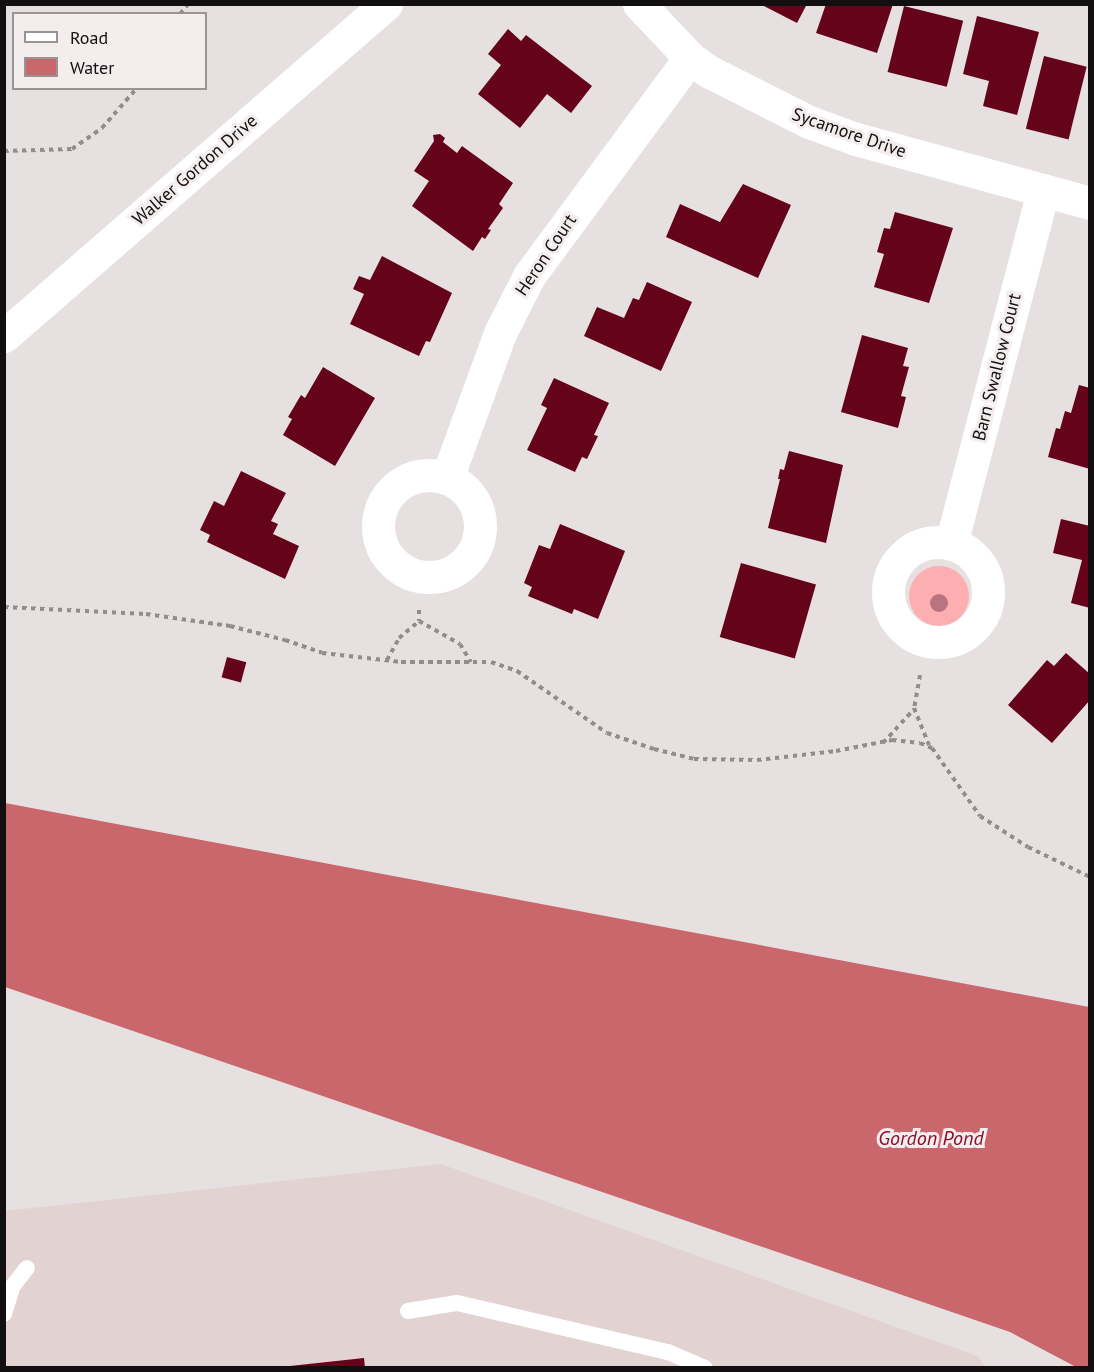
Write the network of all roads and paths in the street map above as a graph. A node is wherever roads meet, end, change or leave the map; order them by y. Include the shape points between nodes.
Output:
1 (386, 4) edge
2 (639, 4) edge
3 (690, 58) junction
4 (135, 90) edge
5 (4, 151) edge
6 (1043, 190) junction
7 (1089, 203) edge
8 (4, 336) edge
9 (447, 478) dead end
10 (951, 544) dead end
11 (4, 607) edge
12 (419, 610) dead end
13 (419, 621) junction
14 (387, 660) junction
15 (471, 662) junction
16 (920, 675) dead end
17 (914, 708) junction
18 (883, 743) junction
19 (929, 746) junction
20 (1089, 877) edge
21 (27, 1268) dead end
22 (408, 1311) dead end
23 (4, 1314) edge
24 (705, 1368) edge

1 - 8 street, Walker Gordon Drive
2 - 3 street, Sycamore Drive
3 - 6 street, Sycamore Drive via 727,82 809,122 856,139
3 - 9 street, Heron Court via 529,276 500,333
4 - 5 path via 102,128 72,149
6 - 7 street, Sycamore Drive
6 - 10 street, Barn Swallow Court
11 - 14 path via 146,614 230,626 322,653
12 - 13 path
13 - 14 path via 399,638
13 - 15 path via 460,644
14 - 15 path
15 - 18 path via 491,662 517,671 607,733 694,759 757,760
16 - 17 path
17 - 18 path
17 - 19 path
18 - 19 path via 903,740
19 - 20 path via 980,816 1028,847
21 - 23 lane via 12,1287
22 - 24 lane via 457,1303 668,1352

